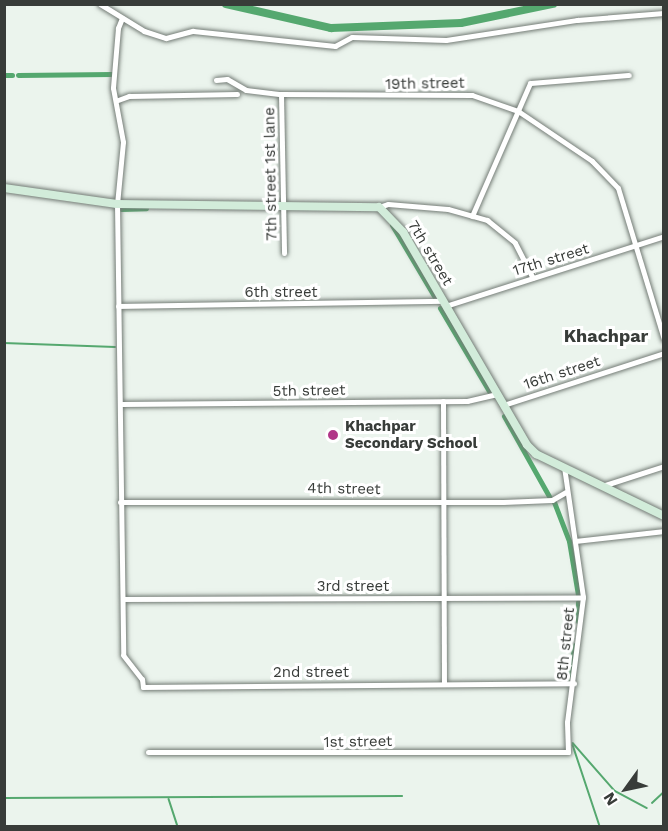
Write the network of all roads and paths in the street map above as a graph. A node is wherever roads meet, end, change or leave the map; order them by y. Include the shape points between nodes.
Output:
1 (100, 4) edge
2 (663, 14) edge
3 (122, 18) junction
4 (629, 75) dead end
5 (216, 80) dead end
6 (237, 94) dead end
7 (281, 94) junction
8 (118, 100) junction
9 (518, 111) junction
10 (4, 188) edge
11 (117, 204) junction
12 (285, 204) junction
13 (379, 207) junction
14 (472, 216) junction
15 (663, 236) edge
16 (637, 246) junction
17 (284, 253) dead end
18 (533, 278) junction
19 (444, 304) junction
20 (118, 306) junction
21 (663, 339) edge
22 (663, 353) edge
23 (498, 394) junction
24 (443, 401) junction
25 (121, 404) junction
26 (503, 405) junction
27 (663, 466) edge
28 (564, 467) junction
29 (602, 486) junction
30 (566, 492) junction
31 (442, 501) junction
32 (120, 502) junction
33 (663, 516) edge
34 (663, 531) edge
35 (575, 541) junction
36 (583, 597) junction
37 (123, 599) junction
38 (443, 599) junction
39 (444, 683) junction
40 (574, 683) junction
41 (148, 752) dead end
42 (568, 752) joint

1 - 3 street
2 - 3 street via 577,20 446,40 352,37 335,46 193,31 166,38
3 - 8 street via 113,88
4 - 9 street via 530,83
5 - 7 street, 19th street via 226,79 246,90
6 - 8 street via 129,96
7 - 9 street, 19th street via 472,95
7 - 12 street, 7th street 1st lane
8 - 11 street via 123,142
9 - 14 street
9 - 16 street, 19th street via 558,135 610,177 621,194
10 - 11 main road
11 - 12 main road
11 - 20 street
12 - 13 main road
12 - 17 street, 7th street 1st lane
13 - 14 street via 388,204 448,209
13 - 19 main road, 7th street via 403,232
14 - 18 street via 509,235
15 - 16 street, 17th street
16 - 18 street, 17th street
16 - 21 street, 19th street
18 - 19 street, 17th street
19 - 20 street, 6th street
19 - 23 main road, 7th street
20 - 25 street
22 - 26 street, 16th street
23 - 24 street, 5th street via 467,401
23 - 26 main road, 7th street
24 - 25 street, 5th street
24 - 31 street
25 - 32 street
26 - 28 main road, 7th street via 527,445 536,454
27 - 29 street
28 - 29 main road, 7th street
28 - 30 street, 8th street
29 - 33 main road, 7th street
30 - 31 street, 4th street via 552,500
30 - 35 street, 8th street
31 - 32 street, 4th street
31 - 38 street
32 - 37 street
34 - 35 street
35 - 36 street, 8th street
36 - 38 street, 3rd street
36 - 40 street, 8th street
37 - 38 street, 3rd street
37 - 39 street, 2nd street via 123,655 144,687
38 - 39 street
39 - 40 street, 2nd street
40 - 42 street, 8th street via 567,722
41 - 42 street, 1st street

